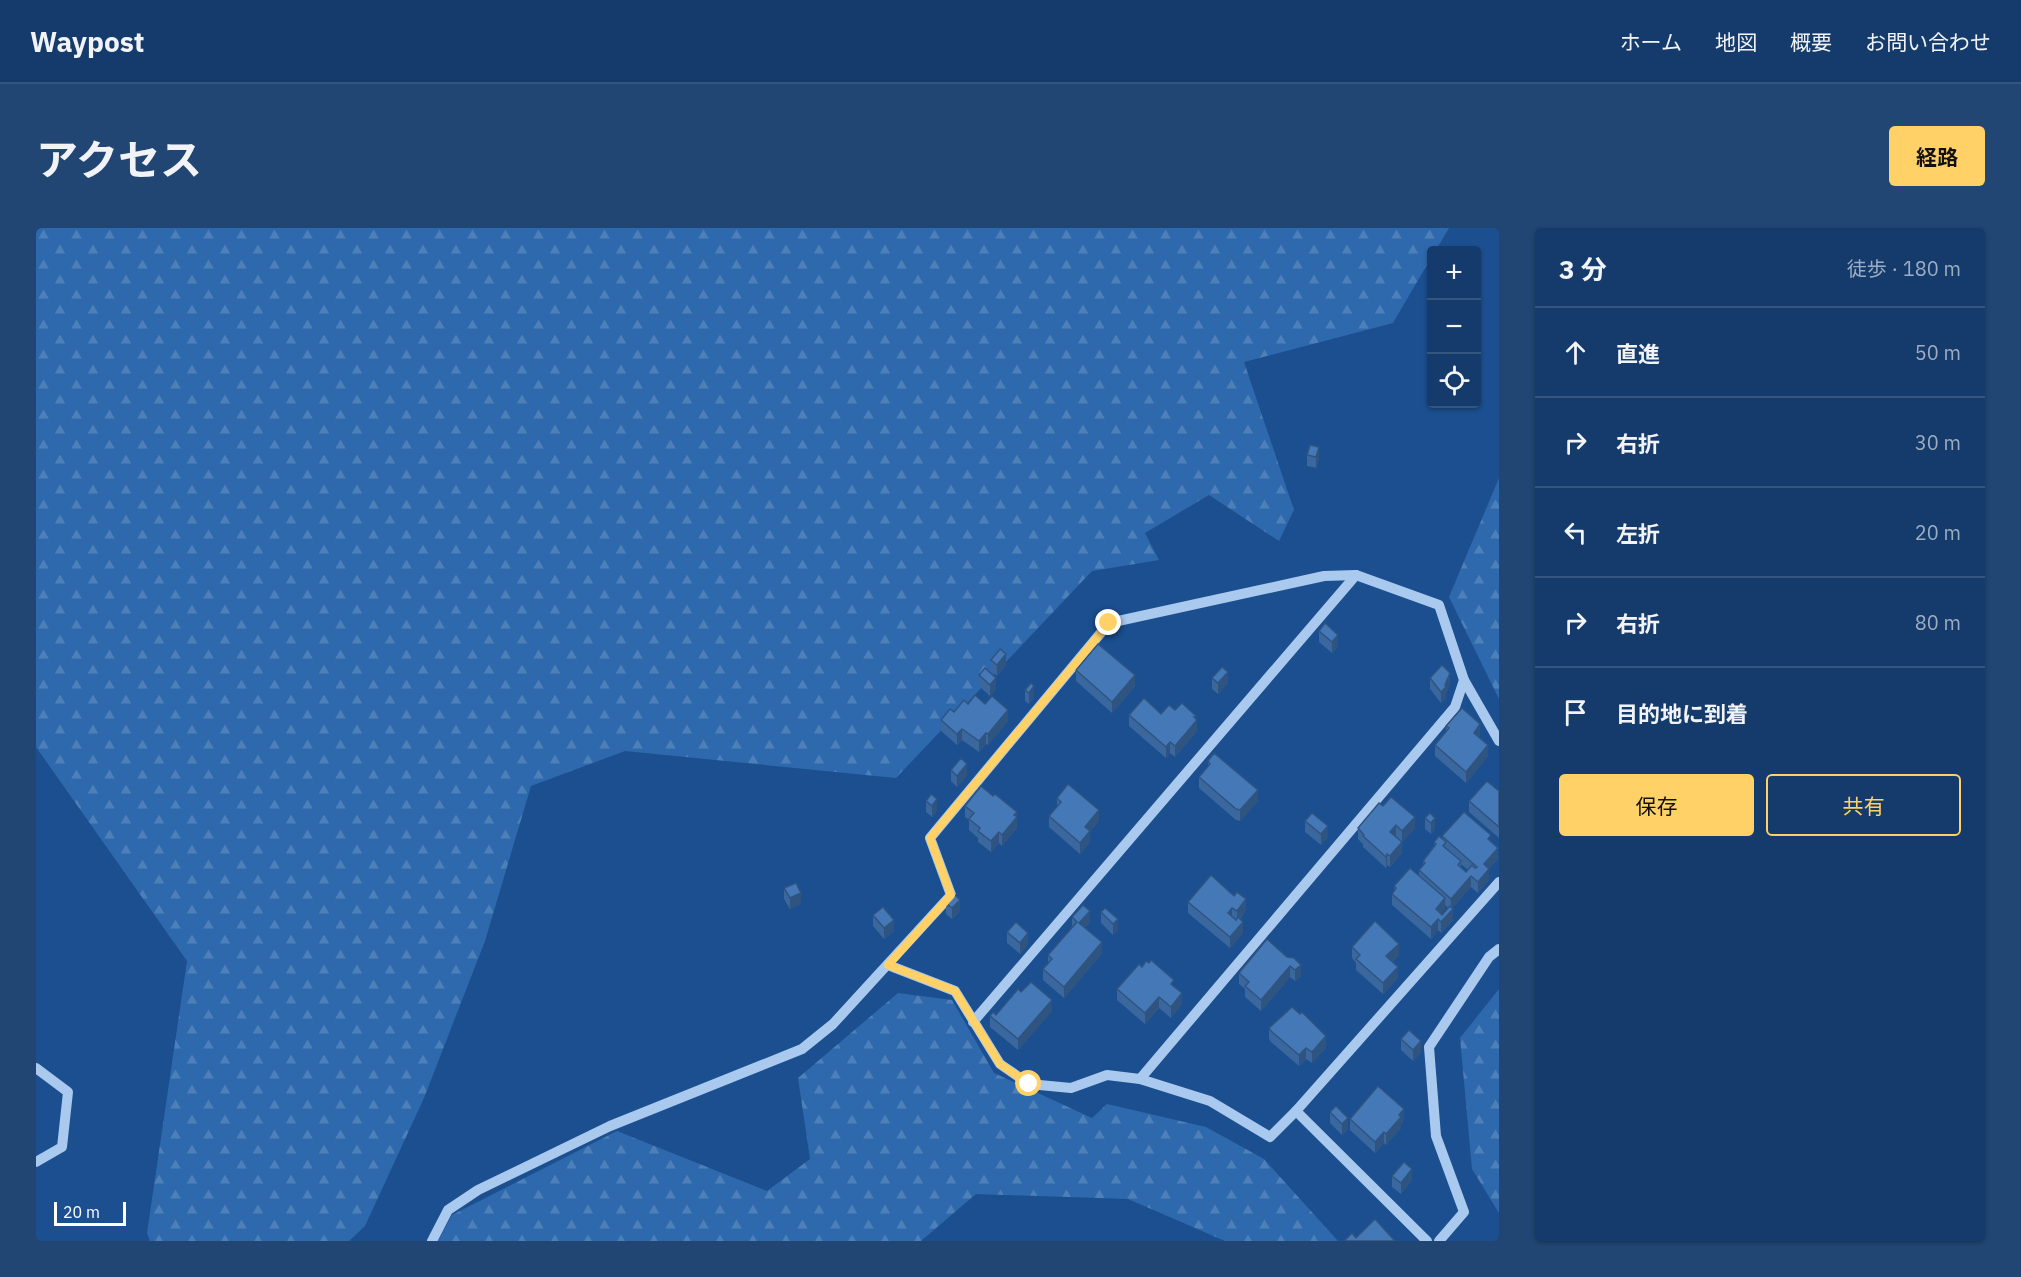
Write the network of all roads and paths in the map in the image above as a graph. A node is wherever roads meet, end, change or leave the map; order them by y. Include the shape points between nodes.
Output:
1 (1356, 575) junction
2 (1464, 680) junction
3 (1499, 741) edge
4 (1499, 882) edge
5 (1499, 949) edge
6 (888, 965) junction
7 (973, 1022) junction
8 (36, 1068) edge
9 (1140, 1079) junction
10 (1296, 1111) junction
11 (36, 1162) edge
12 (432, 1241) edge
13 (1428, 1241) edge
14 (1439, 1241) edge

1 - 2 street via 1439,605
1 - 6 street via 1324,576 1109,623 930,838 951,895
1 - 7 street
2 - 3 street
2 - 9 street via 1455,707
4 - 10 street
5 - 14 street via 1489,957 1429,1047 1436,1136 1464,1212
6 - 7 street via 955,991
6 - 12 street via 833,1024 802,1049 610,1126 478,1190 448,1210
7 - 9 street via 1000,1064 1029,1084 1071,1088 1107,1075
8 - 11 street via 68,1092 62,1147
9 - 10 street via 1210,1101 1270,1137
10 - 13 street

